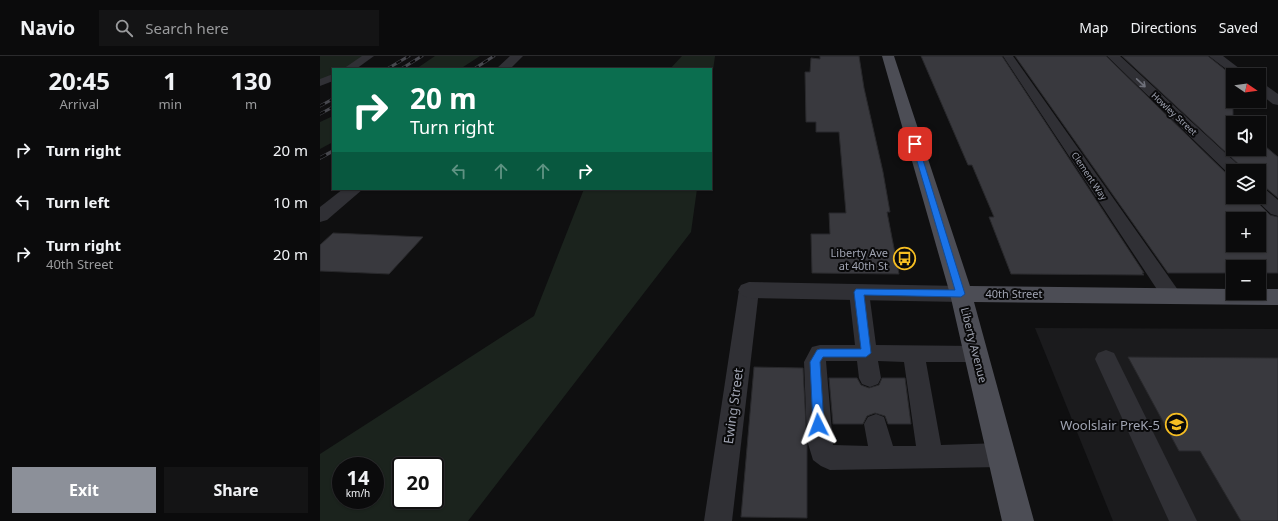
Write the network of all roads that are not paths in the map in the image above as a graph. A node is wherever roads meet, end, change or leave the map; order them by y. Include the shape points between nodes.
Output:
1 (369, 56) edge
2 (517, 56) edge
3 (888, 56) edge
4 (1008, 56) edge
5 (1113, 56) edge
6 (1215, 56) edge
7 (350, 68) edge
8 (503, 68) edge
9 (1232, 68) edge
10 (332, 77) edge
11 (320, 83) edge
12 (1266, 92) edge
13 (1278, 100) edge
14 (1229, 164) edge
15 (353, 190) edge
16 (1266, 199) edge
17 (1278, 210) edge
18 (320, 216) edge
19 (749, 290) joint
20 (859, 292) junction
21 (961, 294) junction
22 (1170, 295) junction
23 (1278, 298) edge
24 (866, 353) junction
25 (914, 353) junction
26 (976, 354) junction
27 (1106, 359) dead end
28 (870, 378) dead end
29 (876, 424) dead end
30 (1001, 455) junction
31 (883, 457) junction
32 (930, 458) junction
33 (718, 521) edge
34 (1018, 521) edge
35 (1183, 521) edge

1 - 7 lane
2 - 8 street
3 - 21 main road, Liberty Avenue
4 - 22 lane, Clement Way
5 -> 14 street, Howley Street
6 - 9 street
10 - 11 lane
12 - 13 street
15 - 18 street
16 - 17 street
19 - 20 street, 40th Street
19 - 33 lane, Ewing Street
20 - 21 street, 40th Street
20 - 24 lane
21 - 22 main road, 40th Street
21 - 26 main road, Liberty Avenue
22 - 23 main road, 40th Street
24 - 25 lane
24 - 28 lane
24 - 31 lane via 820,353 815,362 819,440 822,452 830,458
25 - 26 lane
25 - 32 lane
26 - 30 main road, Liberty Avenue
27 - 35 lane
29 - 31 lane
30 - 32 lane
30 - 34 main road, Liberty Avenue
31 - 32 lane

